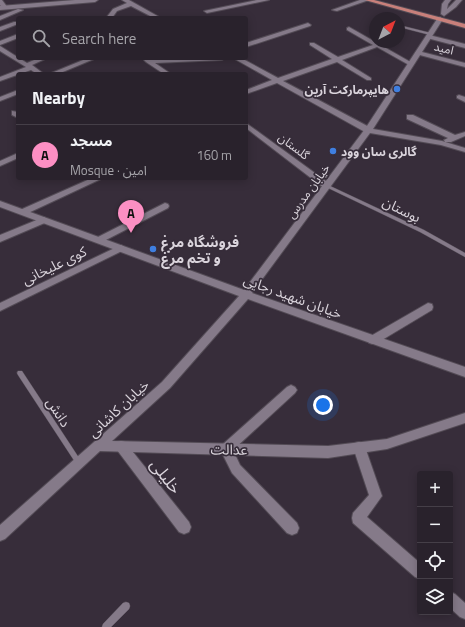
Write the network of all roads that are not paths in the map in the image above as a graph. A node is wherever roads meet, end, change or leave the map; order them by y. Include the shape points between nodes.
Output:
1 (96, 0) edge
2 (125, 0) edge
3 (266, 0) edge
4 (367, 0) edge
5 (393, 0) edge
6 (448, 0) edge
7 (458, 0) edge
8 (0, 1) edge
9 (54, 2) edge
10 (131, 4) junction
11 (3, 8) edge
12 (422, 8) dead end
13 (20, 10) dead end
14 (335, 10) dead end
15 (207, 11) dead end
16 (441, 15) junction
17 (451, 15) dead end
18 (111, 16) edge
19 (154, 16) edge
20 (0, 18) edge
21 (16, 23) dead end
22 (308, 26) dead end
23 (465, 26) edge
24 (405, 28) edge
25 (0, 29) edge
26 (349, 29) dead end
27 (430, 35) junction
28 (16, 37) edge
29 (369, 40) edge
30 (0, 43) edge
31 (248, 44) edge
32 (312, 44) dead end
33 (465, 46) edge
34 (0, 48) edge
35 (370, 48) edge
36 (383, 48) edge
37 (16, 53) edge
38 (418, 53) junction
39 (11, 55) junction
40 (16, 58) edge
41 (0, 59) edge
42 (19, 60) edge
43 (40, 60) edge
44 (88, 60) edge
45 (146, 60) edge
46 (240, 60) edge
47 (339, 60) junction
48 (411, 64) junction
49 (465, 65) edge
50 (29, 66) junction
51 (38, 72) edge
52 (57, 72) edge
53 (165, 72) edge
54 (0, 79) edge
55 (369, 79) dead end
56 (277, 80) junction
57 (248, 91) edge
58 (16, 93) edge
59 (0, 98) edge
60 (410, 117) dead end
61 (248, 127) edge
62 (368, 130) junction
63 (465, 134) edge
64 (455, 138) junction
65 (442, 143) junction
66 (465, 150) edge
67 (16, 156) edge
68 (0, 164) edge
69 (95, 180) edge
70 (327, 186) junction
71 (0, 204) edge
72 (165, 206) dead end
73 (23, 212) junction
74 (44, 220) junction
75 (0, 240) edge
76 (99, 240) junction
77 (121, 248) junction
78 (465, 255) edge
79 (246, 295) junction
80 (0, 307) edge
81 (428, 307) dead end
82 (373, 340) junction
83 (465, 372) edge
84 (20, 373) dead end
85 (291, 390) dead end
86 (465, 418) edge
87 (99, 446) junction
88 (121, 446) junction
89 (359, 447) junction
90 (226, 449) junction
91 (79, 464) junction
92 (184, 527) dead end
93 (292, 528) dead end
94 (0, 534) edge
95 (417, 569) edge
96 (453, 602) edge
97 (126, 606) dead end
98 (465, 612) edge
99 (106, 627) edge

1 - 9 street
2 - 10 street
3 - 15 street
4 - 14 street
4 - 16 main road
5 - 12 main road
6 - 16 street
7 - 16 street
8 - 11 street
9 - 11 street
10 - 18 street via 116,10
10 - 19 street
13 - 20 street
16 - 17 main road
16 - 23 main road
16 - 27 street, خیابان مدرس
21 - 25 street
22 - 31 street
24 - 27 lane
26 - 29 street
27 - 33 street
27 - 38 street, خیابان مدرس
28 - 30 street
32 - 47 street
34 - 39 street
35 - 47 street
36 - 48 street
37 - 39 street
38 - 48 street, خیابان مدرس
38 - 49 street, امید
39 - 40 street
39 - 41 street
42 - 50 street
43 - 50 street
44 - 52 street
45 - 53 street
46 - 56 street
47 - 55 street
47 - 56 street
48 - 62 street, خیابان مدرس
50 - 51 street
50 - 54 street
56 - 57 street
56 - 62 street
58 - 59 street
60 - 64 street
61 - 70 street, گلستان
62 - 65 street
62 - 70 street, خیابان مدرس
63 - 64 street
64 - 65 street
65 - 66 street
67 - 68 street
69 - 73 street
70 - 78 lane, بوستان via 422,231
70 - 79 street, خیابان مدرس
71 - 73 street, خیابان شهید رجایی
72 - 76 street
73 - 74 street, خیابان شهید رجایی
74 - 75 street
74 - 76 street, خیابان شهید رجایی
76 - 77 street, خیابان شهید رجایی
77 - 79 street, خیابان شهید رجایی
77 - 80 street, کوی علیخانی
79 - 82 street, خیابان شهید رجایی
79 - 87 street, خیابان کاشانی via 166,385
81 - 82 street
82 - 83 street, خیابان شهید رجایی
84 - 91 lane, دانش
85 - 90 street
86 - 89 street, عدالت via 387,444
87 - 88 street, عدالت
87 - 91 street, خیابان کاشانی
88 - 90 street, عدالت
88 - 92 street, خلیلی
89 - 90 street, عدالت via 328,452
89 - 95 street via 376,496 358,518
90 - 93 street via 236,469
91 - 94 street, خیابان کاشانی
96 - 98 street
97 - 99 lane

